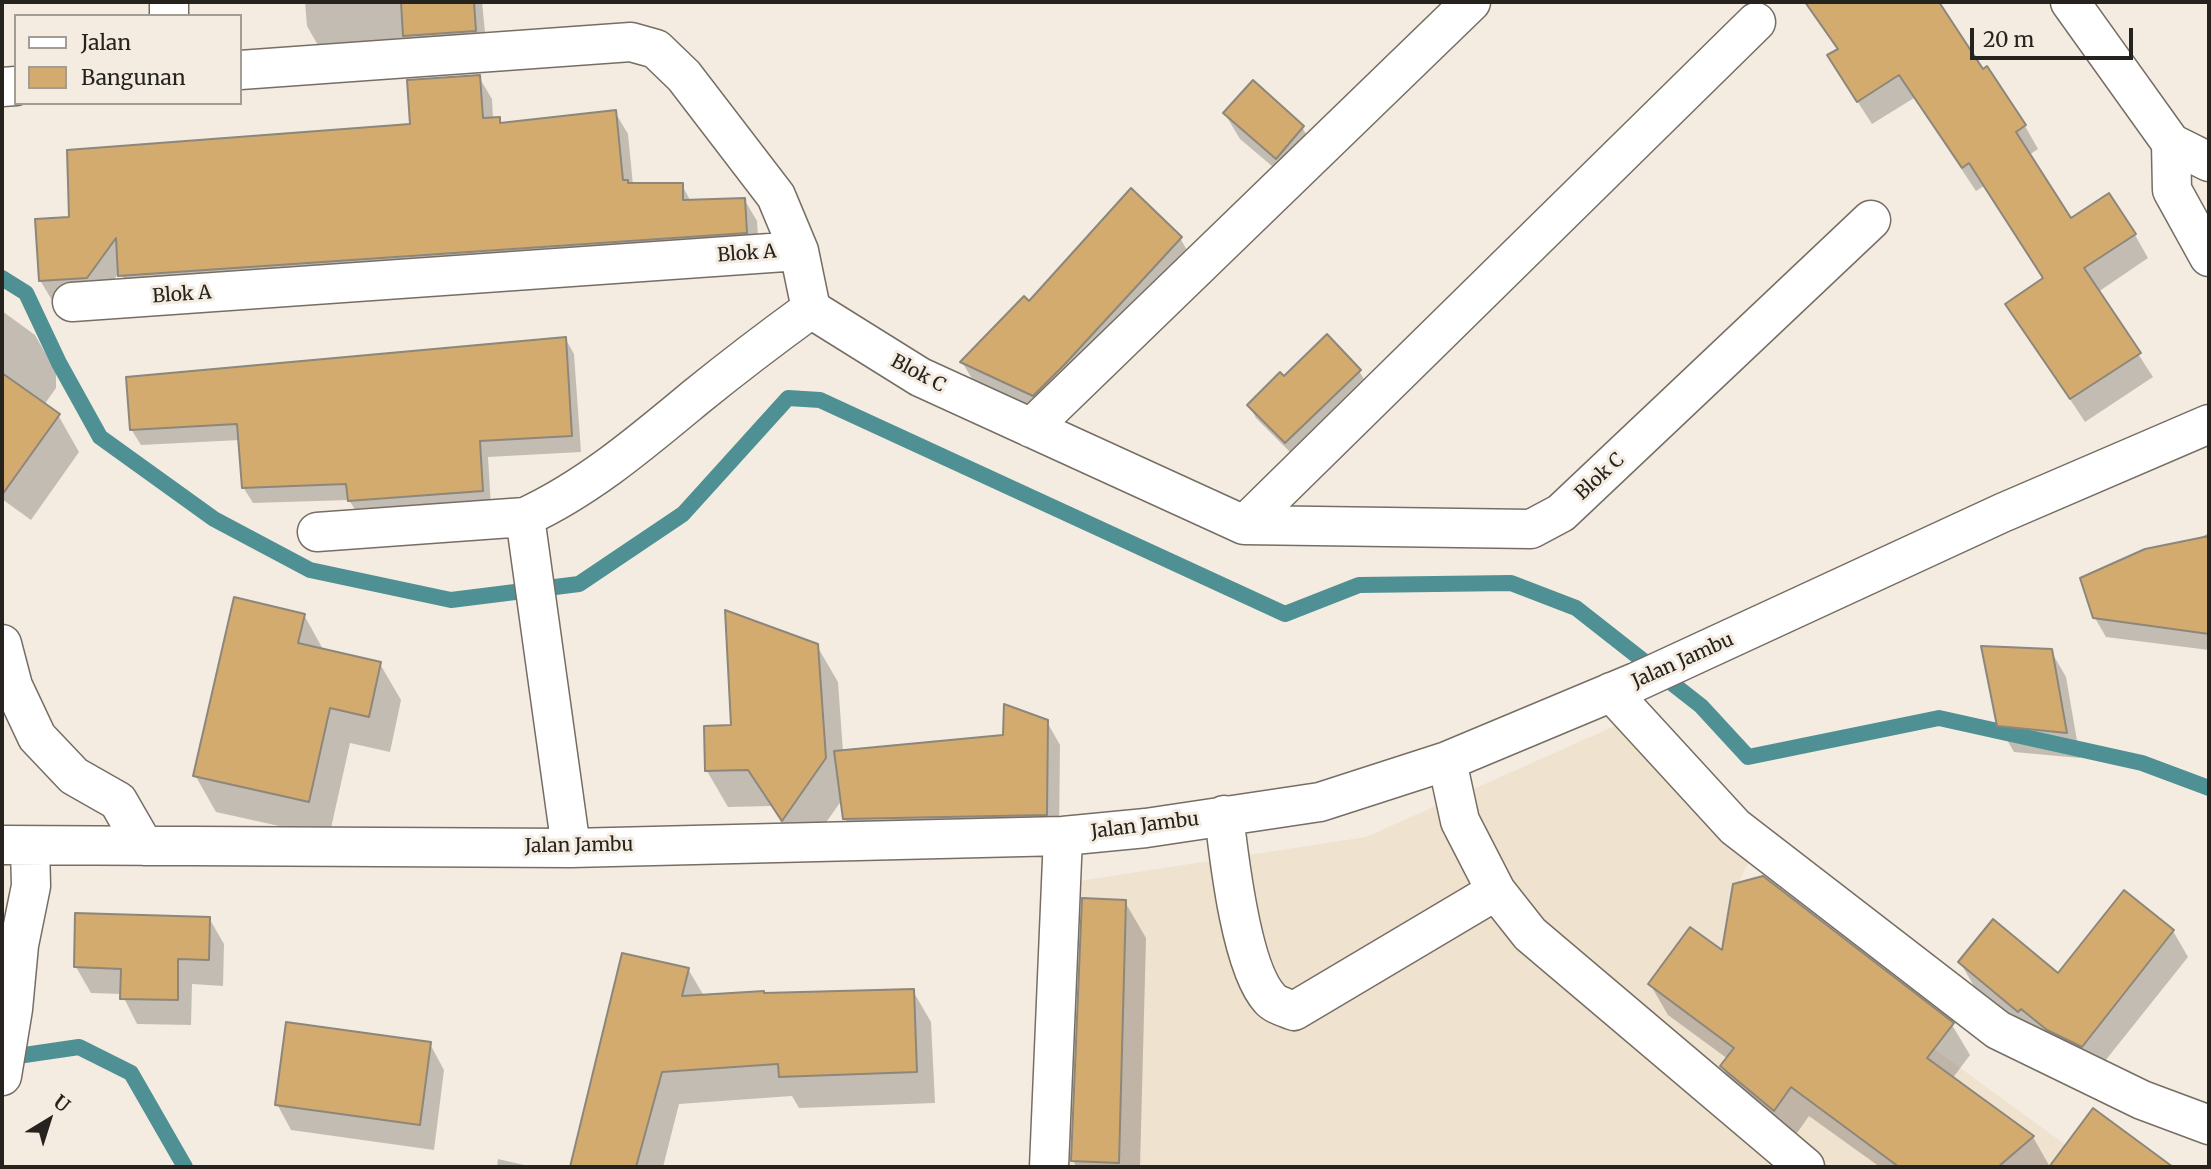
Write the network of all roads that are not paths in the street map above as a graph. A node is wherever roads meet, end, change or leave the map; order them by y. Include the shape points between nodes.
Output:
1 (1471, 2) edge
2 (2070, 2) edge
3 (1756, 22) dead end
4 (242, 70) edge
5 (2171, 143) junction
6 (2209, 162) edge
7 (1871, 220) dead end
8 (799, 251) junction
9 (2209, 257) edge
10 (72, 302) dead end
11 (811, 309) junction
12 (2209, 424) edge
13 (1031, 428) junction
14 (525, 517) junction
15 (1244, 525) junction
16 (317, 532) dead end
17 (2, 644) edge
18 (1623, 687) junction
19 (1447, 761) junction
20 (1224, 815) junction
21 (1063, 836) junction
22 (16, 846) edge
23 (144, 846) junction
24 (571, 848) junction
25 (1496, 891) junction
26 (3, 1073) edge
27 (2209, 1125) edge
28 (1049, 1167) edge
29 (1805, 1167) edge

1 - 13 street
2 - 5 street
3 - 15 street
4 - 8 street, Blok A via 631,42 656,49 684,76 776,196
5 - 6 street
5 - 9 street via 2172,190
7 - 15 street, Blok C via 1561,513 1531,529
8 - 10 street, Blok A
8 - 11 street
11 - 13 street, Blok C via 920,377
11 - 14 street via 631,451 550,506
12 - 18 street, Jalan Jambu via 2002,513
13 - 15 street, Blok C
14 - 16 street
14 - 24 street
17 - 23 street via 13,686 37,737 74,776 118,801
18 - 19 street, Jalan Jambu
18 - 27 street via 1735,827 1997,1030 2142,1100
19 - 20 street, Jalan Jambu via 1320,802
19 - 25 street via 1460,821
20 - 21 street, Jalan Jambu
20 - 25 street via 1231,872 1255,974 1271,1000 1294,1011
21 - 24 street, Jalan Jambu
21 - 28 street
22 - 23 street, Jalan Jambu
22 - 26 street via 30,886
23 - 24 street, Jalan Jambu
25 - 29 street via 1530,934

